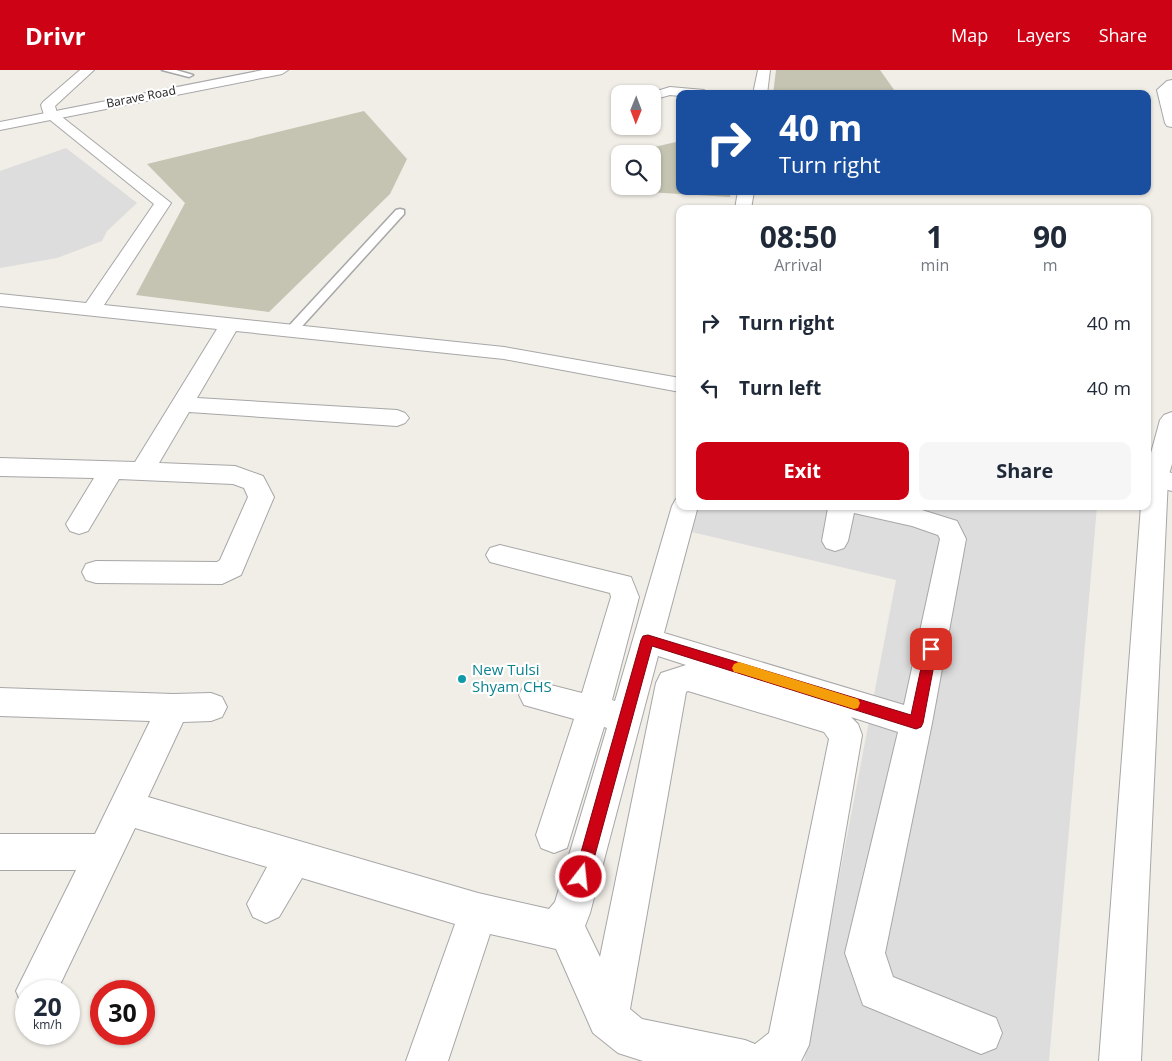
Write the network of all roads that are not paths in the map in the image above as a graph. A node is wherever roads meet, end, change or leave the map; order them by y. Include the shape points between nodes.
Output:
1 (88, 70) edge
2 (166, 70) edge
3 (216, 70) edge
4 (282, 70) edge
5 (764, 70) edge
6 (1167, 70) edge
7 (189, 75) junction
8 (1172, 77) edge
9 (1172, 84) edge
10 (761, 90) edge
11 (676, 92) edge
12 (661, 94) edge
13 (50, 110) junction
14 (0, 115) edge
15 (1172, 123) edge
16 (0, 126) edge
17 (400, 212) dead end
18 (0, 300) edge
19 (91, 310) junction
20 (229, 325) junction
21 (291, 331) junction
22 (676, 384) edge
23 (182, 404) junction
24 (397, 418) dead end
25 (1172, 420) edge
26 (0, 467) edge
27 (112, 470) junction
28 (142, 471) junction
29 (1159, 479) edge
30 (684, 510) edge
31 (841, 510) edge
32 (898, 510) edge
33 (915, 512) edge
34 (79, 524) dead end
35 (835, 541) dead end
36 (500, 555) dead end
37 (96, 572) dead end
38 (648, 640) junction
39 (535, 694) dead end
40 (0, 702) edge
41 (211, 707) dead end
42 (173, 708) junction
43 (593, 710) junction
44 (626, 719) junction
45 (916, 723) junction
46 (126, 808) junction
47 (554, 835) dead end
48 (0, 852) edge
49 (105, 852) junction
50 (293, 858) junction
51 (266, 904) dead end
52 (478, 912) junction
53 (563, 922) junction
54 (41, 980) edge
55 (608, 1018) junction
56 (981, 1033) dead end
57 (427, 1061) edge
58 (745, 1061) edge
59 (767, 1061) edge
60 (1120, 1061) edge

1 - 13 street
2 - 7 lane
3 - 7 street, Barave Road
4 - 13 street, Barave Road
5 - 10 street
6 - 8 street
7 - 13 street, Barave Road
9 - 15 street via 1164,90
11 - 12 street
13 - 14 street, Barave Road
13 - 16 street, Barave Road
13 - 19 street via 163,202
17 - 21 lane
18 - 19 street
19 - 20 street
20 - 21 street
20 - 23 street
21 - 22 street via 504,353
23 - 24 street
23 - 28 street
25 - 29 street
26 - 27 street
27 - 28 street
27 - 34 street
28 - 37 street via 235,474 254,482 261,497 231,567 222,573
29 - 60 street
30 - 38 street
31 - 35 street
32 - 33 street
33 - 45 street via 948,528 952,539
36 - 43 street via 621,585 625,597
38 - 44 street
38 - 45 street
39 - 43 street
40 - 42 street
41 - 42 street
42 - 46 street
43 - 44 street
43 - 47 street
44 - 53 street via 571,912
45 - 56 street via 865,953 877,991
46 - 49 street
46 - 50 street
48 - 49 street
49 - 54 street
50 - 51 street
50 - 52 street
52 - 53 street via 556,930
52 - 57 street
53 - 55 street
55 - 58 street via 633,1038
55 - 59 street via 672,683 688,678 834,721 846,735 788,1045

